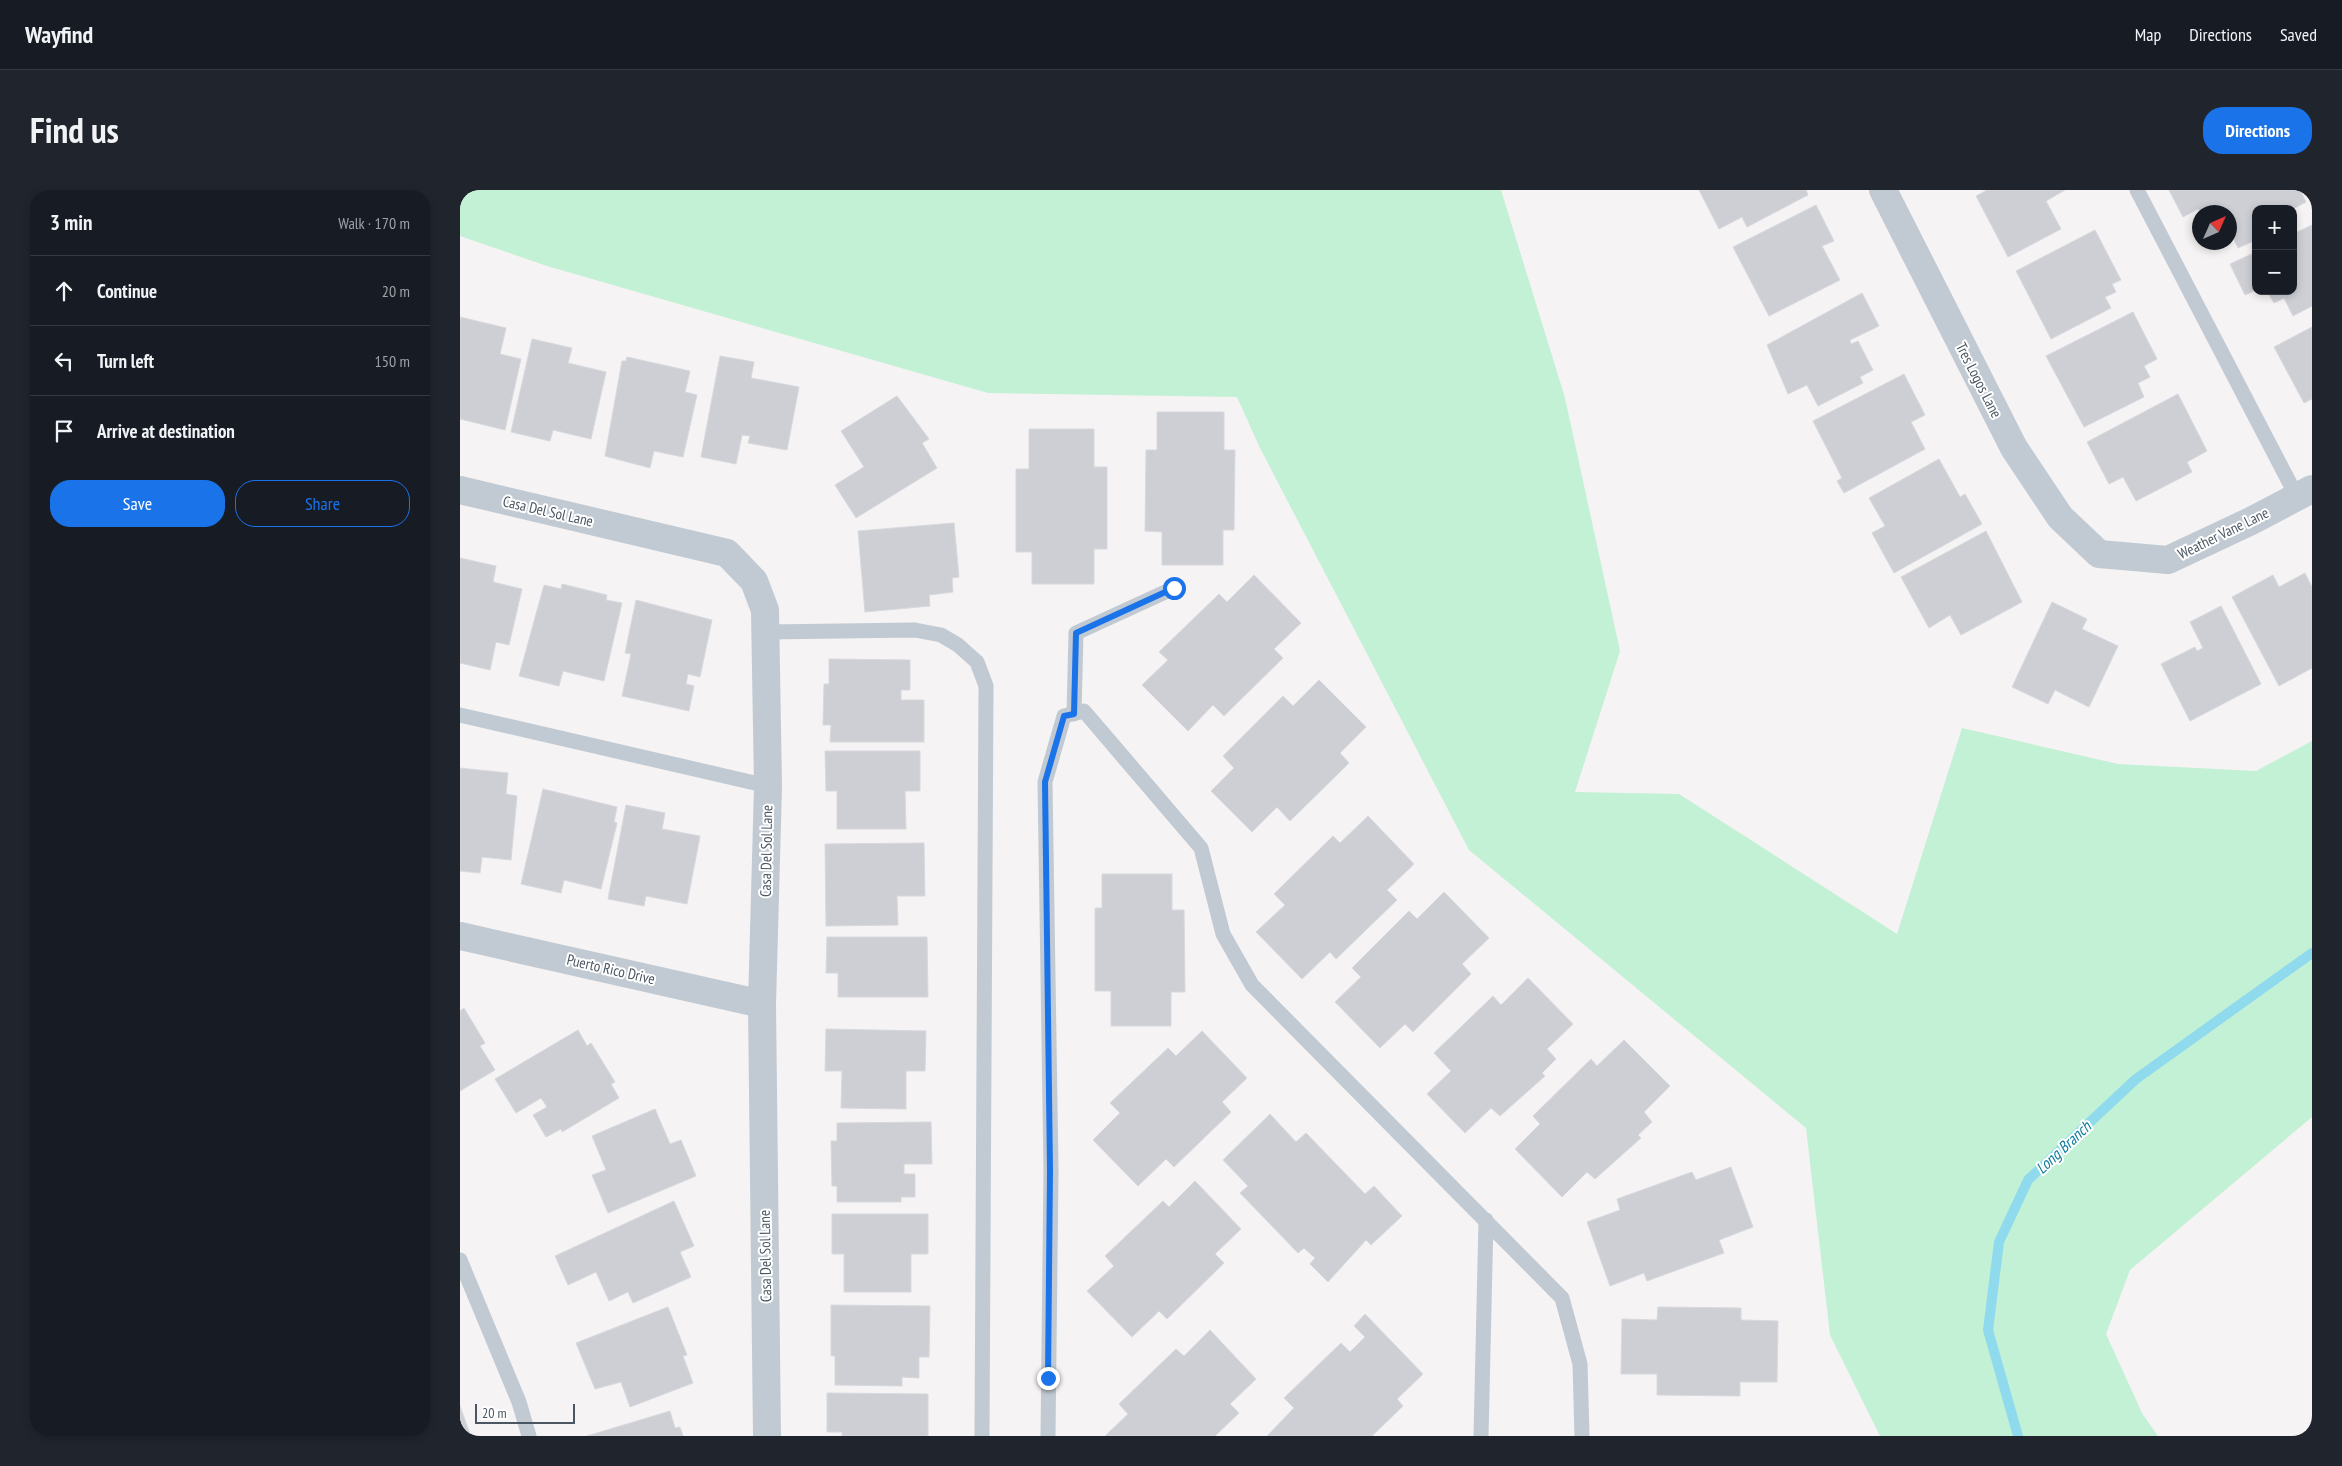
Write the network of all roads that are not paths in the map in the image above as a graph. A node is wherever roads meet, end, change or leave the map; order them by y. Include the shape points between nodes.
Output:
1 (1883, 190) edge
2 (2137, 190) edge
3 (460, 490) edge
4 (2305, 493) edge
5 (2099, 554) joint
6 (1174, 588) dead end
7 (766, 632) junction
8 (1074, 714) junction
9 (460, 715) edge
10 (768, 786) junction
11 (460, 936) edge
12 (762, 1004) junction
13 (1486, 1220) junction
14 (460, 1260) edge
15 (529, 1436) edge
16 (767, 1436) edge
17 (982, 1436) edge
18 (1048, 1436) edge
19 (1481, 1436) edge
20 (1582, 1436) edge

1 - 5 street, Tres Logos Lane via 2014,448 2060,517
2 - 4 lane
3 - 7 street, Casa Del Sol Lane via 727,553 754,581 765,610
4 - 5 street, Weather Vane Lane via 2168,560
6 - 8 lane via 1076,633
7 - 10 street, Casa Del Sol Lane
7 - 17 lane via 915,630 942,635 976,662 986,686
8 - 13 lane via 1084,711 1201,848 1223,934 1252,985
8 - 18 lane via 1064,716 1045,782 1050,1170
9 - 10 lane
10 - 12 street, Casa Del Sol Lane
11 - 12 street, Puerto Rico Drive
12 - 16 street, Casa Del Sol Lane
13 - 19 lane
13 - 20 lane via 1562,1298 1580,1364
14 - 15 lane via 519,1402

